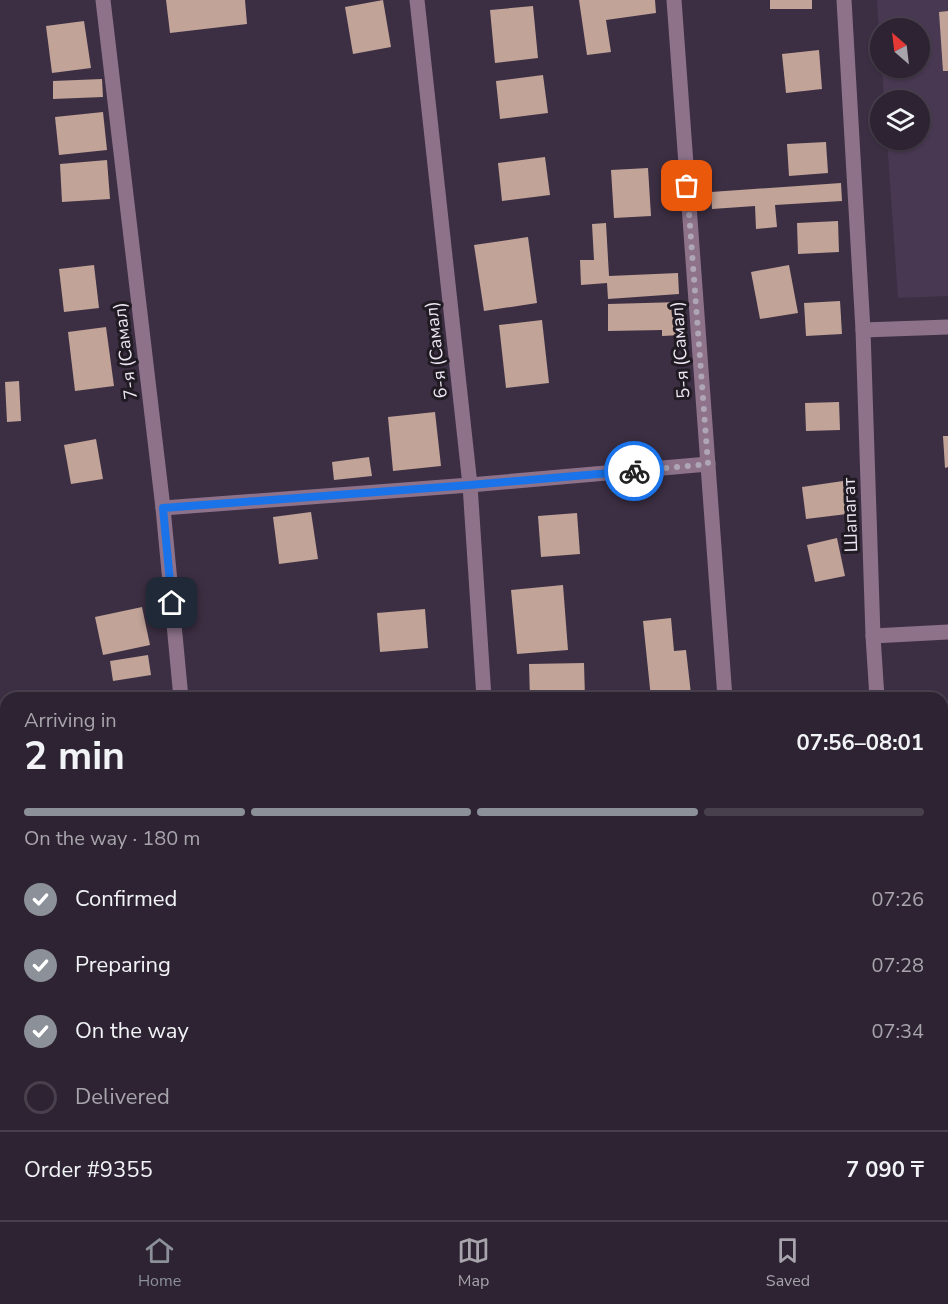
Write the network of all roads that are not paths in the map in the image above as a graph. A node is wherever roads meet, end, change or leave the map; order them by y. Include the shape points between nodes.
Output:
1 (103, 0) edge
2 (417, 0) edge
3 (674, 0) edge
4 (844, 0) edge
5 (948, 327) edge
6 (863, 330) junction
7 (708, 464) junction
8 (470, 485) junction
9 (163, 508) junction
10 (948, 632) edge
11 (873, 636) junction
12 (181, 692) edge
13 (484, 692) edge
14 (724, 692) edge
15 (877, 692) edge

1 - 9 street, 7-я (Самал)
2 - 8 street, 6-я (Самал)
3 - 7 street, 5-я (Самал)
4 - 6 street, Шапагат
5 - 6 street
6 - 11 street, Шапагат
7 - 8 street
7 - 14 street, 5-я (Самал)
8 - 9 street
8 - 13 street, 6-я (Самал)
9 - 12 street, 7-я (Самал)
10 - 11 street
11 - 15 street, Шапагат

